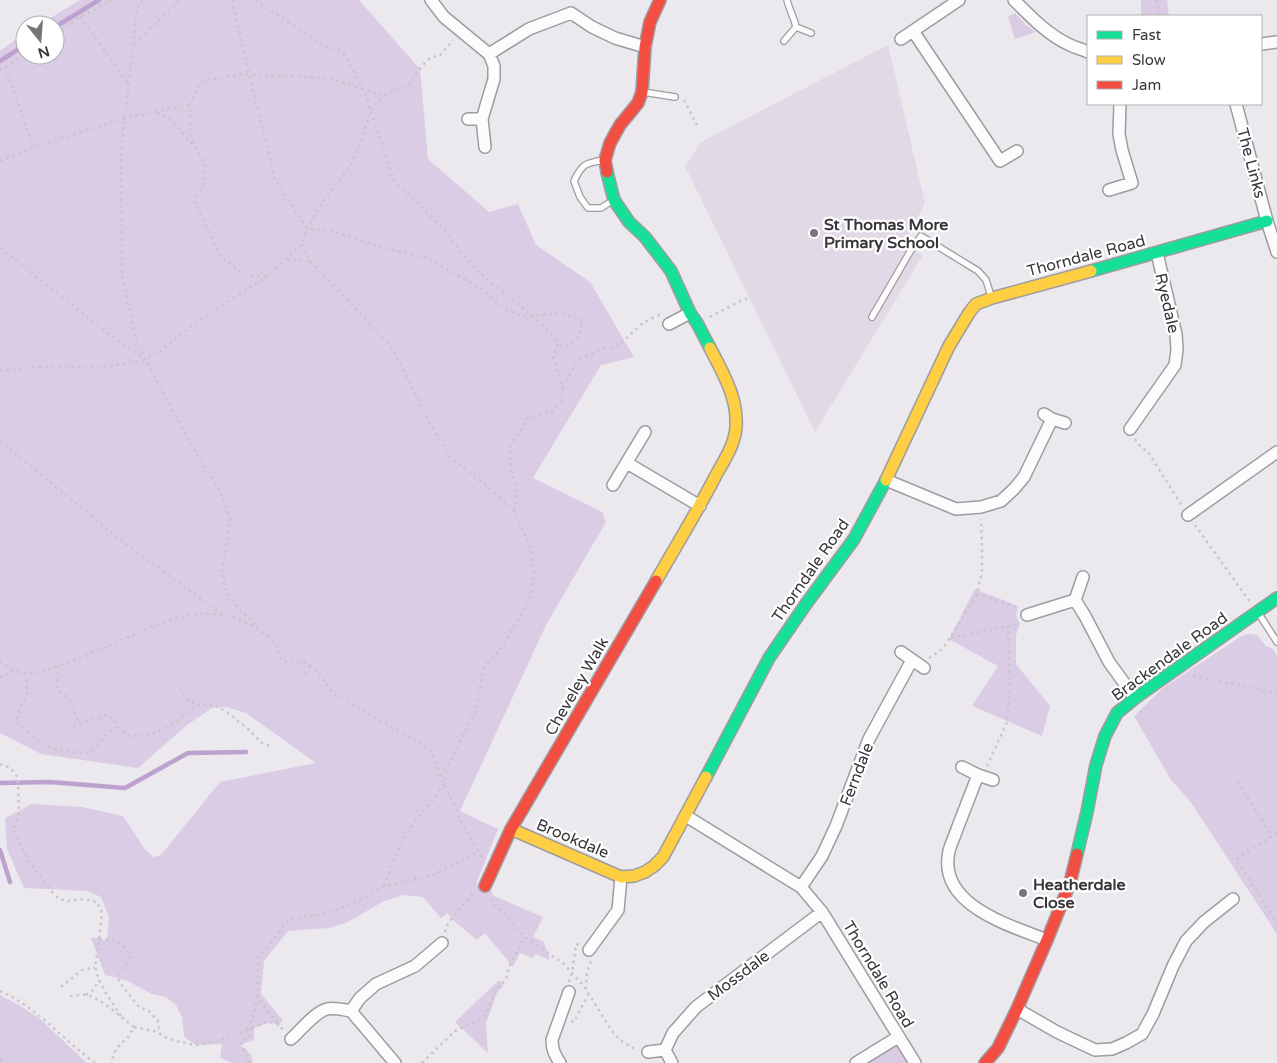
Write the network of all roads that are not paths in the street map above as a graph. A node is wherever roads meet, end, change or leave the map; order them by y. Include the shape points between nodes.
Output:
1 (431, 0) edge
2 (660, 0) edge
3 (787, 0) edge
4 (959, 0) edge
5 (1014, 0) edge
6 (796, 27) junction
7 (913, 31) junction
8 (811, 33) dead end
9 (901, 40) dead end
10 (784, 41) dead end
11 (1277, 42) edge
12 (1262, 44) edge
13 (645, 47) junction
14 (1087, 52) edge
15 (488, 54) junction
16 (642, 92) junction
17 (675, 97) road end
18 (1120, 105) edge
19 (1236, 105) edge
20 (468, 119) dead end
21 (482, 119) junction
22 (485, 148) dead end
23 (1017, 151) dead end
24 (605, 160) junction
25 (1109, 190) dead end
26 (614, 200) junction
27 (1267, 221) junction
28 (1277, 252) edge
29 (1157, 253) junction
30 (992, 298) junction
31 (690, 313) junction
32 (872, 317) dead end
33 (669, 324) road end
34 (1065, 423) dead end
35 (1130, 429) dead end
36 (645, 432) dead end
37 (1277, 452) edge
38 (627, 463) junction
39 (886, 480) junction
40 (613, 485) dead end
41 (700, 506) junction
42 (1188, 515) dead end
43 (1083, 577) dead end
44 (1277, 598) edge
45 (1075, 600) junction
46 (1258, 612) junction
47 (1027, 615) road end
48 (1277, 642) edge
49 (901, 652) dead end
50 (912, 660) junction
51 (924, 668) road end
52 (1135, 698) junction
53 (962, 767) dead end
54 (978, 775) junction
55 (993, 780) dead end
56 (686, 816) junction
57 (511, 829) junction
58 (621, 877) junction
59 (485, 886) road end
60 (801, 887) junction
61 (1232, 899) dead end
62 (822, 912) junction
63 (1047, 940) junction
64 (442, 943) road end
65 (591, 951) road end
66 (569, 992) dead end
67 (1017, 1009) junction
68 (351, 1011) junction
69 (898, 1036) junction
70 (290, 1039) road end
71 (665, 1050) junction
72 (644, 1053) road end
73 (395, 1063) edge
74 (560, 1063) edge
75 (672, 1063) edge
76 (856, 1063) edge
77 (914, 1063) edge
78 (985, 1063) edge

1 - 15 street via 444,17
2 - 13 street via 650,22
3 - 6 lane
4 - 7 street
5 - 14 street via 1055,36
6 - 8 lane
6 - 10 lane
7 - 9 street
7 - 23 street via 1000,161
11 - 12 street
13 - 15 street via 615,38 571,13 529,29
13 - 16 street
15 - 21 street via 494,66 494,79
16 - 17 lane
16 - 24 street via 638,104 610,143
18 - 25 street via 1119,134 1132,183
19 - 27 street, The Links
20 - 21 street
21 - 22 street
24 - 26 street
24 - 26 lane via 590,162 579,169 574,181 588,208 601,208
26 - 31 street, Cheveley Walk via 671,271
27 - 28 street, The Links
27 - 29 street, Thorndale Road
29 - 30 street, Thorndale Road
29 - 35 street, Ryedale via 1176,334 1175,365
30 - 32 lane via 986,280 978,271 921,236
30 - 39 street, Thorndale Road via 976,304 949,346
31 - 33 street
31 - 41 street, Cheveley Walk via 729,385 735,407 736,429 730,449
34 - 39 street via 1048,417 1024,477 1001,501 956,509
36 - 38 street
37 - 42 street
38 - 40 street
38 - 41 street
39 - 56 street, Thorndale Road via 854,539 769,658
41 - 57 street, Cheveley Walk
43 - 45 street
44 - 46 street, Brackendale Road
45 - 47 street
45 - 52 street via 1109,662
46 - 48 lane
46 - 52 street, Brackendale Road
49 - 50 street
50 - 51 street
50 - 60 street, Ferndale via 869,739 822,856
52 - 63 street, Brackendale Road via 1117,713 1105,736 1070,883
53 - 54 street
54 - 55 street
54 - 63 street via 949,850 951,879 958,893 972,906 999,921
56 - 58 street, Brookdale via 656,865 646,872
56 - 60 street, Thorndale Road
57 - 58 street, Brookdale
57 - 59 street, Cheveley Walk
58 - 65 street, Brookdale via 618,910
60 - 62 street, Thorndale Road
61 - 67 street via 1186,942 1142,1034 1126,1043 1112,1049 1095,1050
62 - 69 street, Thorndale Road
62 - 71 street, Mossdale via 696,1007 673,1033
63 - 67 street, Brackendale Road
64 - 68 street via 415,966 376,984
66 - 74 street via 563,1018 552,1040 552,1048
67 - 78 street, Brackendale Road via 998,1048
68 - 70 street via 327,1009
68 - 73 street
69 - 76 street
69 - 77 street, Thorndale Road
71 - 72 street
71 - 75 street

